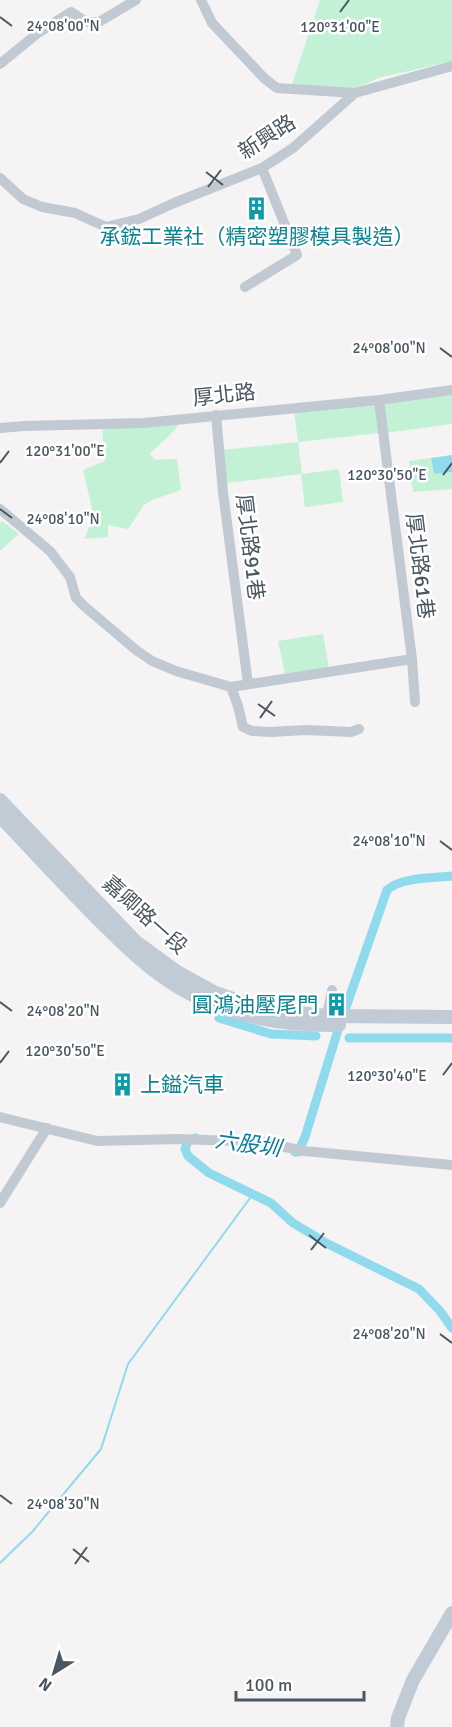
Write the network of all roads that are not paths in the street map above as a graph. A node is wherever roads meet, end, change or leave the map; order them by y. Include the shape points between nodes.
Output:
1 (136, 0) edge
2 (201, 0) edge
3 (0, 64) edge
4 (452, 66) edge
5 (355, 93) junction
6 (262, 168) junction
7 (0, 178) edge
8 (245, 287) dead end
9 (452, 390) edge
10 (379, 400) junction
11 (216, 415) junction
12 (0, 428) edge
13 (0, 509) edge
14 (412, 659) junction
15 (248, 684) junction
16 (231, 687) junction
17 (415, 702) dead end
18 (359, 729) dead end
19 (0, 800) edge
20 (0, 816) edge
21 (332, 990) dead end
22 (452, 1017) edge
23 (327, 1020) junction
24 (357, 1020) junction
25 (452, 1025) edge
26 (0, 1117) edge
27 (47, 1128) junction
28 (452, 1165) edge
29 (0, 1203) edge
30 (452, 1613) edge
31 (397, 1727) edge

1 - 3 street via 99,22 86,22 71,12
2 - 5 street via 212,23 277,88
4 - 5 street, 新興路
5 - 6 street, 新興路 via 293,148
6 - 7 street, 新興路 via 139,219 106,227 75,213 23,200
6 - 8 street via 297,255
9 - 10 street, 厚北路
10 - 11 street, 厚北路
10 - 14 street, 厚北路61巷
11 - 12 street, 厚北路 via 144,423
11 - 15 street, 厚北路91巷
13 - 16 street via 50,551 70,577 76,598 136,650 176,671
14 - 15 street
14 - 17 street, 厚北路61巷
15 - 16 street
16 - 18 street via 243,727 252,731
19 - 23 street, 嘉卿路一段 via 136,942 177,972 215,993 257,1007
20 - 23 street, 嘉卿路一段 via 128,949 189,993 261,1019 297,1024
21 - 23 street
22 - 24 street
23 - 24 street
24 - 25 street
26 - 27 street
27 - 28 street via 97,1141 262,1142 303,1151
27 - 29 street
30 - 31 street via 413,1680

